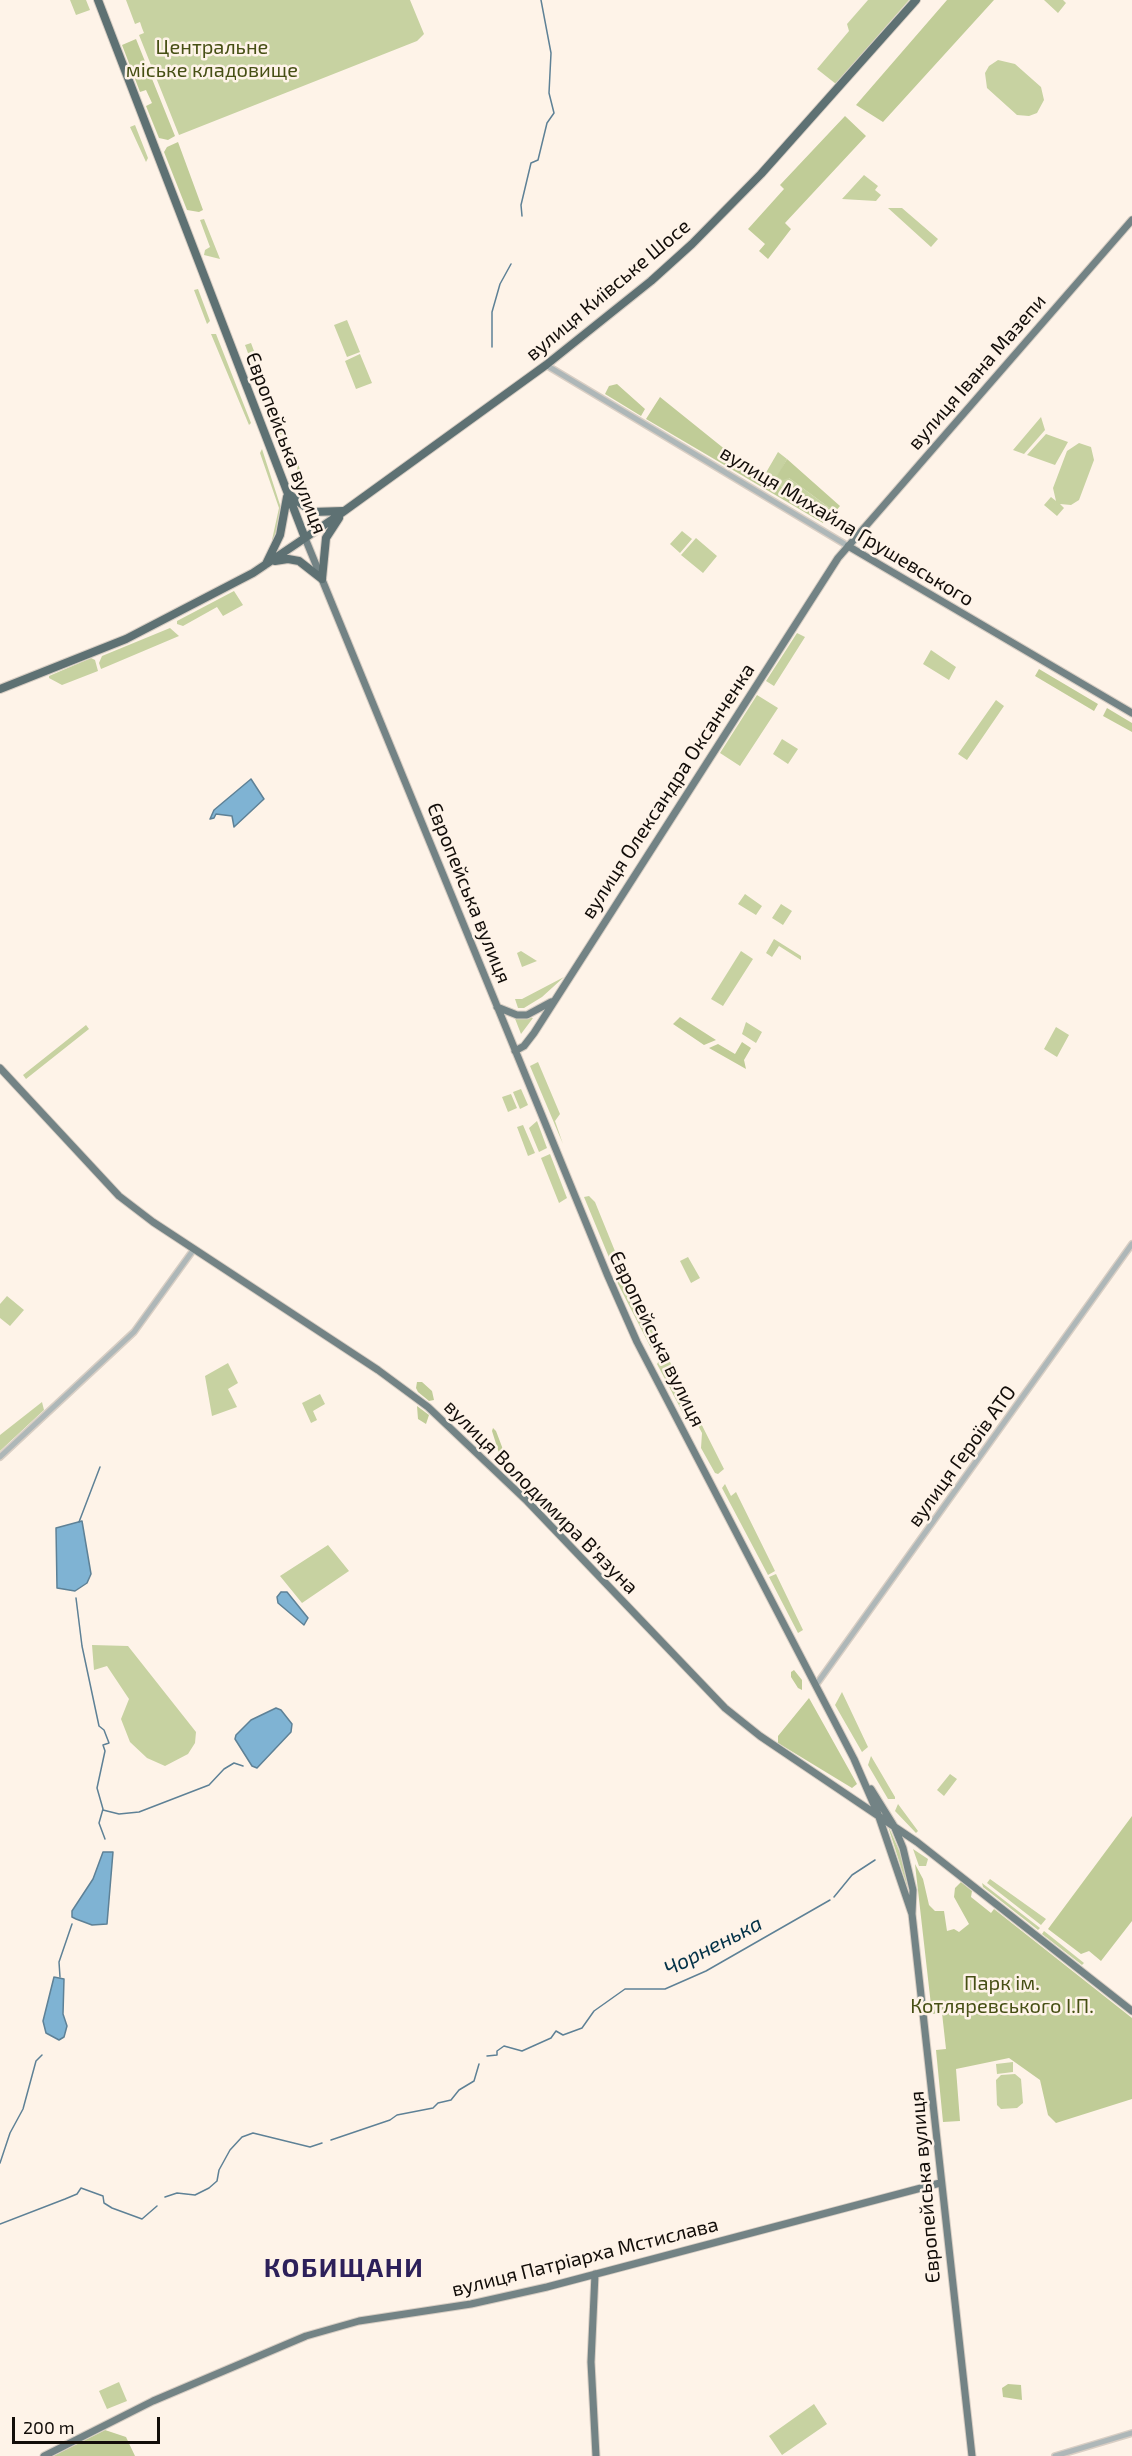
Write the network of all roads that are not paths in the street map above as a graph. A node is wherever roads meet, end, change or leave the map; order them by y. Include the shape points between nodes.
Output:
1 (98, 0) edge
2 (916, 0) edge
3 (1132, 219) edge
4 (546, 365) junction
5 (287, 492) junction
6 (345, 511) junction
7 (305, 538) junction
8 (848, 546) junction
9 (266, 565) junction
10 (322, 579) junction
11 (0, 689) edge
12 (1132, 713) edge
13 (555, 998) junction
14 (497, 1006) junction
15 (515, 1051) junction
16 (0, 1068) edge
17 (1132, 1244) edge
18 (194, 1249) junction
19 (0, 1456) edge
20 (816, 1685) junction
21 (861, 1774) junction
22 (878, 1814) junction
23 (894, 1826) junction
24 (912, 1914) junction
25 (1132, 2011) edge
26 (940, 2183) junction
27 (595, 2274) junction
28 (1132, 2433) edge
29 (44, 2456) edge
30 (596, 2456) edge
31 (972, 2456) edge
32 (1055, 2456) edge

1 - 5 highway, Європейська вулиця
2 - 4 highway, вулиця Київське Шосе via 797,135 709,227 651,281
3 - 8 main road, вулиця Івана Мазепи
4 - 6 highway, вулиця Київське Шосе
4 - 8 street, вулиця Михайла Грушевського
5 - 6 highway via 312,512
5 - 7 highway, Європейська вулиця
5 - 9 highway via 280,535
6 - 7 highway, вулиця Київське Шосе
6 - 10 highway via 326,538
7 - 9 highway, вулиця Київське Шосе
7 - 10 main road, Європейська вулиця
8 - 12 main road, вулиця Михайла Грушевського
8 - 13 main road, вулиця Олександра Оксанченка
9 - 10 highway via 294,560
9 - 11 highway via 126,639
10 - 14 main road, Європейська вулиця
13 - 14 main road via 527,1015 513,1014
13 - 15 main road, вулиця Олександра Оксанченка via 524,1046
14 - 15 main road, Європейська вулиця
15 - 20 main road, Європейська вулиця via 637,1342
16 - 18 main road, вулиця Володимира В'язуна via 119,1196
17 - 20 street, вулиця Героїв АТО
18 - 19 street via 134,1332
18 - 22 main road, вулиця Володимира В'язуна via 428,1407 527,1501 725,1708 760,1736
20 - 21 main road, Європейська вулиця
21 - 22 main road, Європейська вулиця
21 - 23 main road, Європейська вулиця
22 - 23 main road, вулиця Володимира В'язуна
22 - 24 main road, Європейська вулиця
23 - 24 main road, Європейська вулиця via 909,1867
23 - 25 main road, вулиця Володимира В'язуна
24 - 26 main road, Європейська вулиця via 934,2094
26 - 27 main road, вулиця Патріарха Мстислава
26 - 31 main road, Європейська вулиця
27 - 29 main road, вулиця Патріарха Мстислава via 471,2304 359,2321 306,2336 153,2402
27 - 30 main road via 591,2362
28 - 32 street

